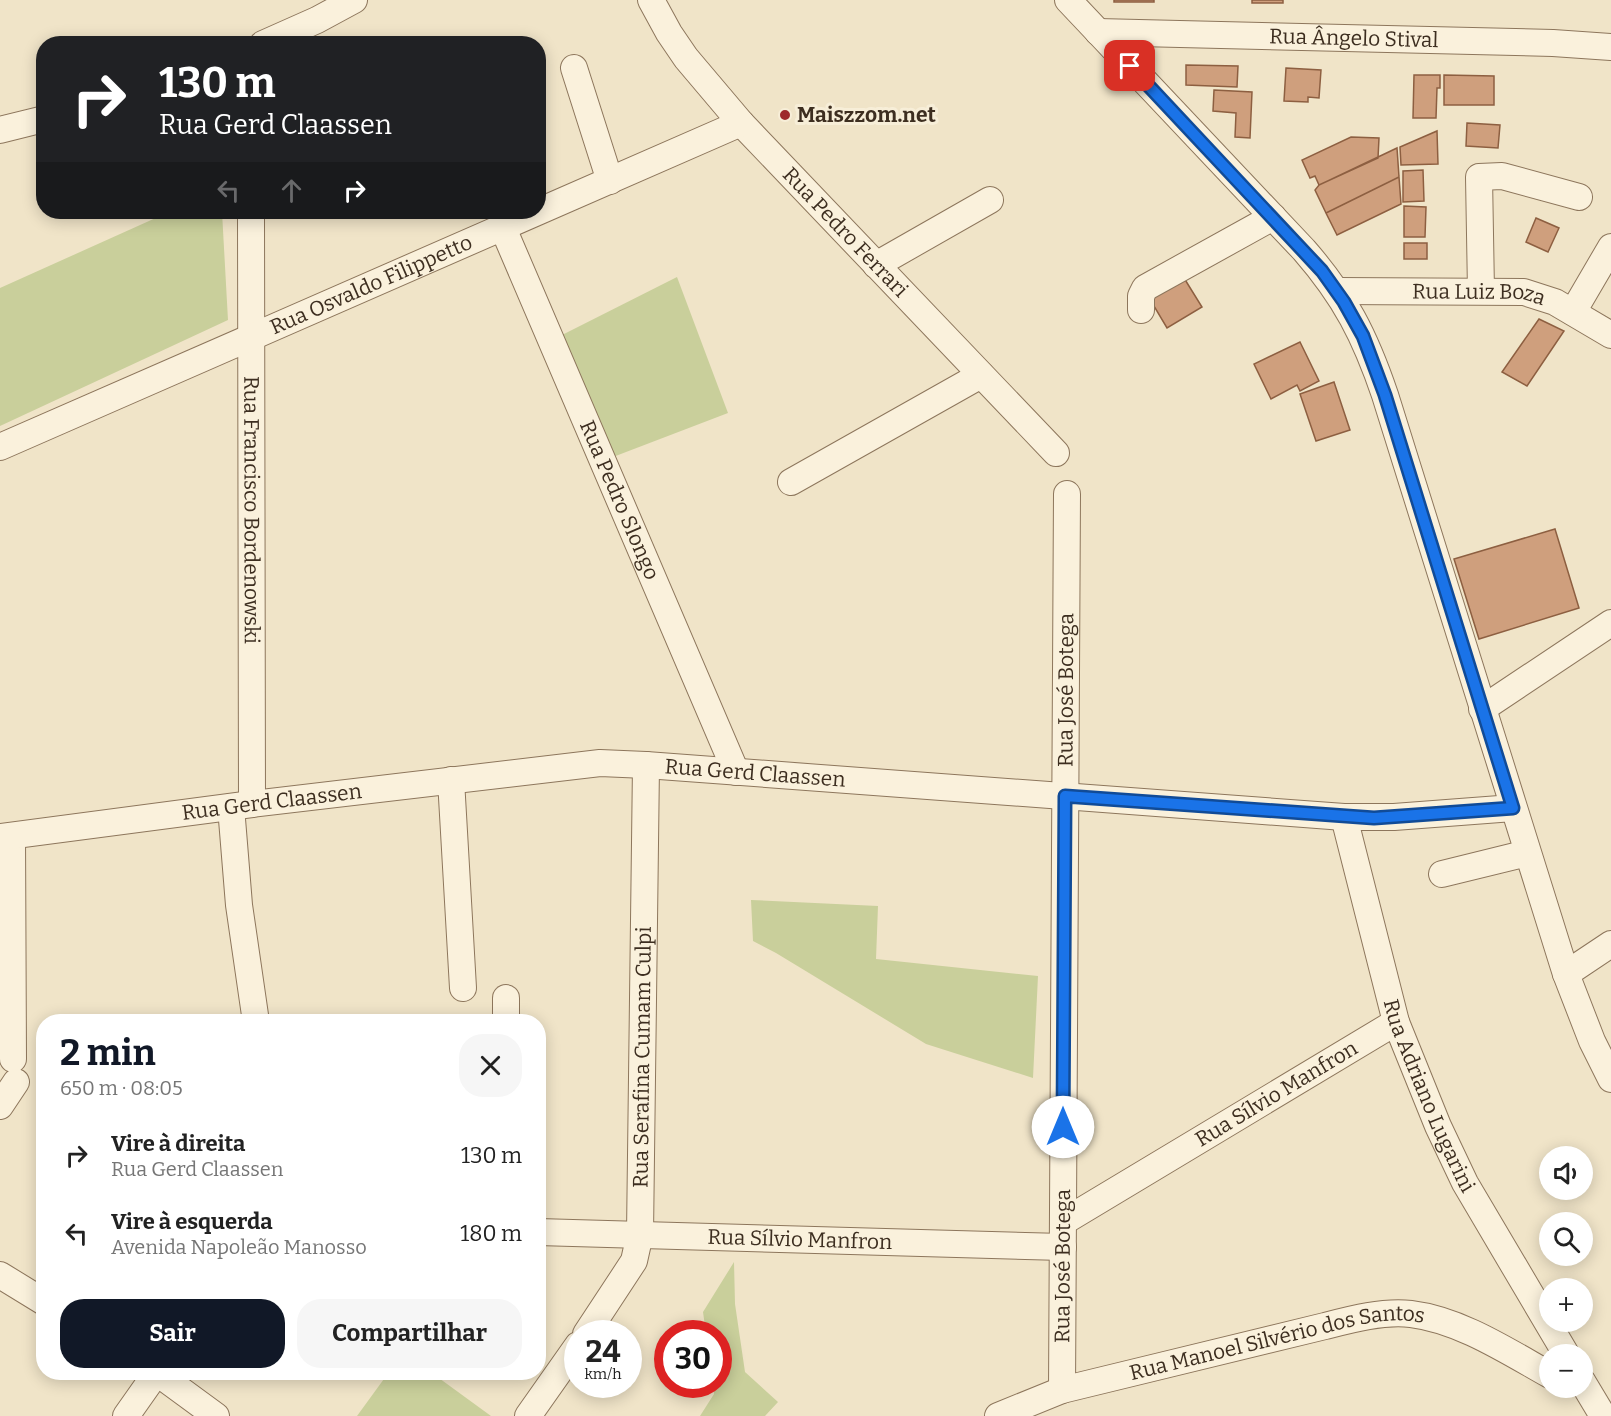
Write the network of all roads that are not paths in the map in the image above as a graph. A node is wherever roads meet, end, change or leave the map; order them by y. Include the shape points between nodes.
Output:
1 (354, 0) edge
2 (651, 0) edge
3 (1068, 0) edge
4 (1098, 32) junction
5 (281, 36) edge
6 (1611, 46) edge
7 (574, 68) dead end
8 (36, 121) edge
9 (741, 123) junction
10 (0, 130) edge
11 (610, 181) junction
12 (1579, 197) dead end
13 (990, 200) dead end
14 (546, 209) edge
15 (1273, 217) junction
16 (251, 219) edge
17 (523, 219) edge
18 (503, 228) junction
19 (1611, 247) edge
20 (876, 265) junction
21 (1337, 291) junction
22 (1481, 291) junction
23 (1141, 310) dead end
24 (1573, 312) junction
25 (1611, 335) edge
26 (252, 338) junction
27 (981, 375) junction
28 (0, 447) edge
29 (1056, 453) dead end
30 (790, 482) dead end
31 (1067, 494) dead end
32 (1611, 623) edge
33 (1482, 709) junction
34 (646, 765) junction
35 (736, 772) junction
36 (451, 780) junction
37 (1065, 796) junction
38 (242, 806) junction
39 (1513, 808) junction
40 (1344, 817) junction
41 (6, 837) edge
42 (1527, 853) junction
43 (1442, 874) dead end
44 (1611, 944) edge
45 (1566, 974) junction
46 (463, 988) dead end
47 (255, 1014) edge
48 (1396, 1022) junction
49 (1611, 1079) edge
50 (0, 1106) edge
51 (1063, 1221) junction
52 (546, 1232) edge
53 (640, 1234) junction
54 (1063, 1247) junction
55 (0, 1275) edge
56 (36, 1297) edge
57 (595, 1320) edge
58 (1560, 1344) edge
59 (564, 1365) edge
60 (1539, 1369) edge
61 (152, 1380) edge
62 (167, 1380) edge
63 (1062, 1390) junction
64 (126, 1416) edge
65 (216, 1416) edge
66 (528, 1416) edge
67 (998, 1416) edge

1 - 5 street
2 - 9 street, Rua Pedro Ferrari via 686,58
3 - 4 street
4 - 6 street, Rua Ângelo Stival
4 - 15 street
7 - 11 street
8 - 10 street
9 - 11 street, Rua Osvaldo Filippetto
9 - 20 street, Rua Pedro Ferrari
11 - 14 street, Rua Osvaldo Filippetto
12 - 22 street via 1502,176 1479,177
13 - 20 street
15 - 21 street
15 - 23 street via 1145,288
16 - 26 street, Rua Francisco Bordenowski
17 - 18 street, Rua Osvaldo Filippetto
18 - 26 street, Rua Osvaldo Filippetto
18 - 35 street, Rua Pedro Slongo
19 - 24 street
20 - 27 street, Rua Pedro Ferrari
21 - 22 street, Rua Luiz Boza
21 - 33 street via 1363,336 1378,374
22 - 24 street, Rua Luiz Boza via 1524,292
24 - 25 street, Rua Luiz Boza
26 - 28 street, Rua Osvaldo Filippetto
26 - 38 street, Rua Francisco Bordenowski
27 - 29 street, Rua Pedro Ferrari
27 - 30 street
31 - 37 street, Rua José Botega
32 - 33 street
33 - 39 street
34 - 35 street, Rua Gerd Claassen
34 - 36 street, Rua Gerd Claassen via 579,765
34 - 53 street, Rua Serafina Cumam Culpi
35 - 37 street, Rua Gerd Claassen
36 - 38 street, Rua Gerd Claassen
36 - 46 street
37 - 40 street, Rua Gerd Claassen
37 - 51 street, Rua José Botega
38 - 41 street, Rua Gerd Claassen
38 - 47 street, Rua Francisco Bordenowski via 242,933
39 - 40 street, Rua Gerd Claassen
39 - 42 street
40 - 48 street, Rua Adriano Lugarini
41 - 50 street via 14,1070
42 - 43 street
42 - 45 street
44 - 45 street
45 - 49 street
48 - 51 street, Rua Sílvio Manfron
48 - 58 street, Rua Adriano Lugarini via 1450,1154
51 - 54 street, Rua José Botega
52 - 53 street, Rua Sílvio Manfron
53 - 54 street, Rua Sílvio Manfron
53 - 57 street, Rua Serafina Cumam Culpi via 634,1261
54 - 63 street, Rua José Botega
55 - 56 street
59 - 66 street
60 - 63 street, Rua Manoel Silvério dos Santos via 1446,1323 1411,1314 1388,1314
61 - 64 street
62 - 65 street
63 - 67 street, Rua Manoel Silvério dos Santos

